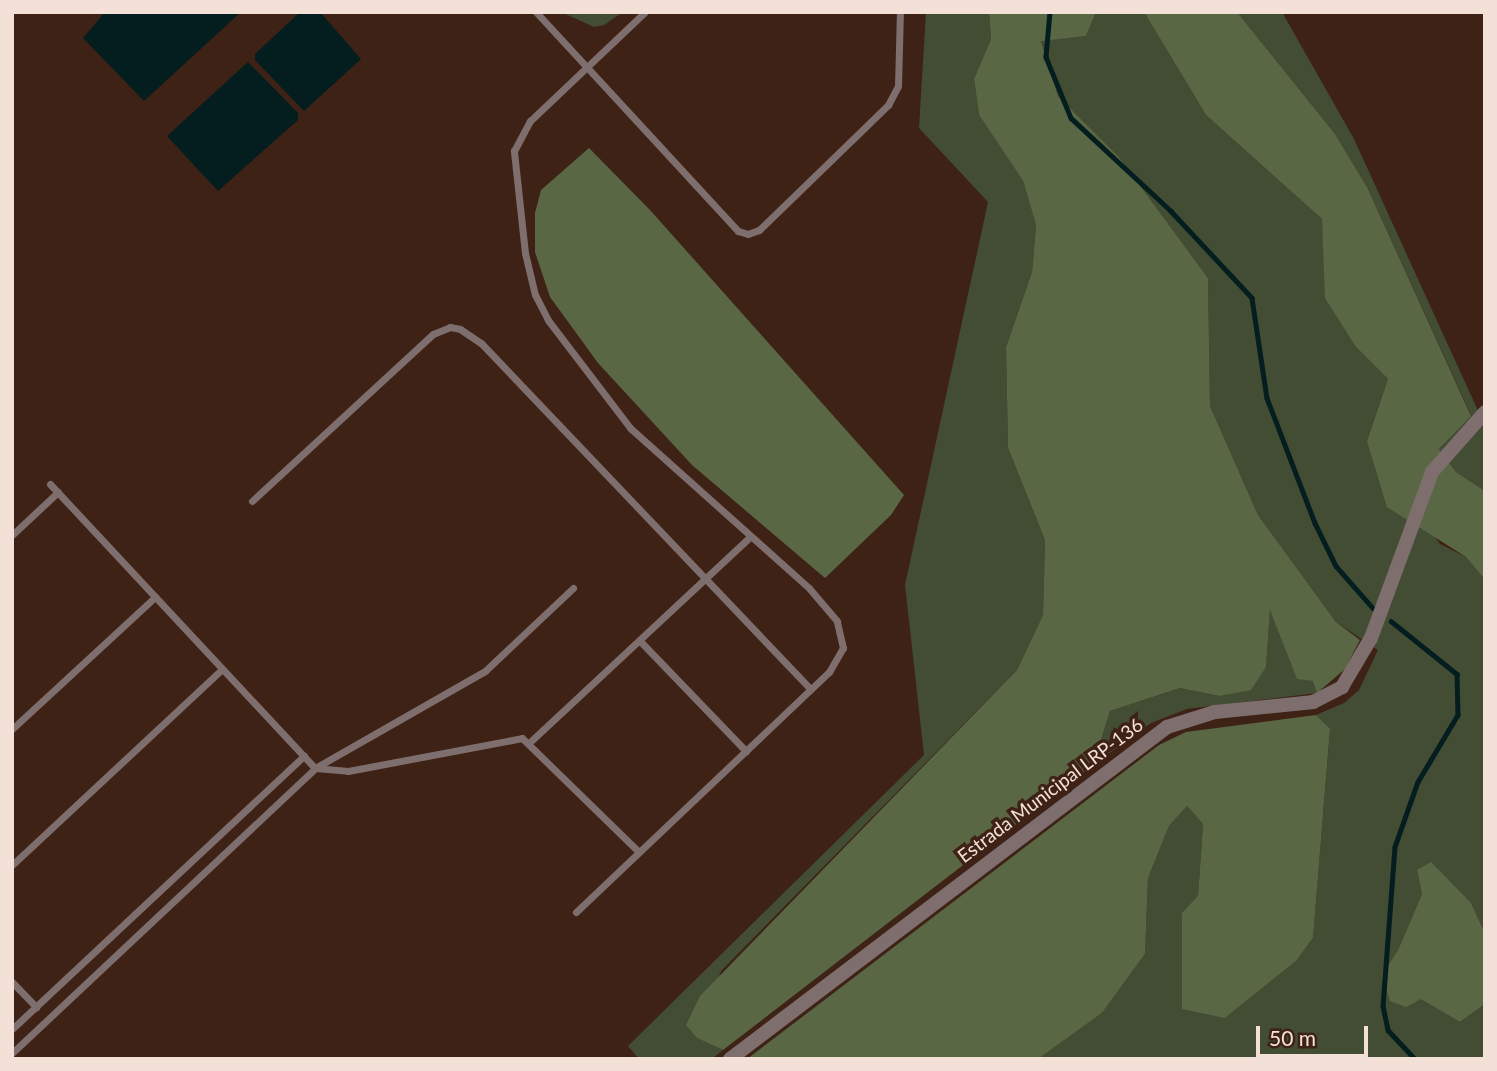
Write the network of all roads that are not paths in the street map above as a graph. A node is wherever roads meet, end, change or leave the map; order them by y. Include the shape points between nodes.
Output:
1 (537, 12) edge
2 (646, 12) edge
3 (900, 12) edge
4 (587, 69) junction
5 (1485, 412) edge
6 (50, 484) dead end
7 (58, 492) junction
8 (252, 501) dead end
9 (12, 535) edge
10 (750, 537) junction
11 (705, 579) junction
12 (573, 588) dead end
13 (155, 597) junction
14 (640, 641) junction
15 (222, 669) junction
16 (811, 690) junction
17 (12, 729) edge
18 (531, 741) junction
19 (746, 751) junction
20 (304, 756) junction
21 (315, 768) junction
22 (639, 852) junction
23 (12, 865) edge
24 (576, 912) dead end
25 (12, 982) edge
26 (36, 1007) junction
27 (12, 1029) edge
28 (12, 1053) edge
29 (730, 1059) edge

1 - 4 lane
2 - 4 lane
3 - 4 lane via 898,86 888,105 759,230 748,233 738,231
4 - 10 lane via 530,121 514,151 525,253 535,295 548,320 631,429
5 - 29 street, Estrada Municipal LRP-136 via 1433,472 1371,638 1342,687 1313,702 1215,712 1167,727
6 - 7 lane
7 - 9 lane
7 - 13 lane
8 - 11 lane via 433,334 454,328 481,343
10 - 11 lane
10 - 16 lane via 825,604 843,636 840,658
11 - 14 lane
11 - 16 lane
12 - 21 lane via 485,671
13 - 15 lane
13 - 17 lane
14 - 18 lane
14 - 19 lane
15 - 20 lane
15 - 23 lane
16 - 19 lane
18 - 21 lane via 502,738 348,771
18 - 22 lane
19 - 22 lane
20 - 21 lane
20 - 26 lane
21 - 28 lane
22 - 24 lane
25 - 26 lane
26 - 27 lane

